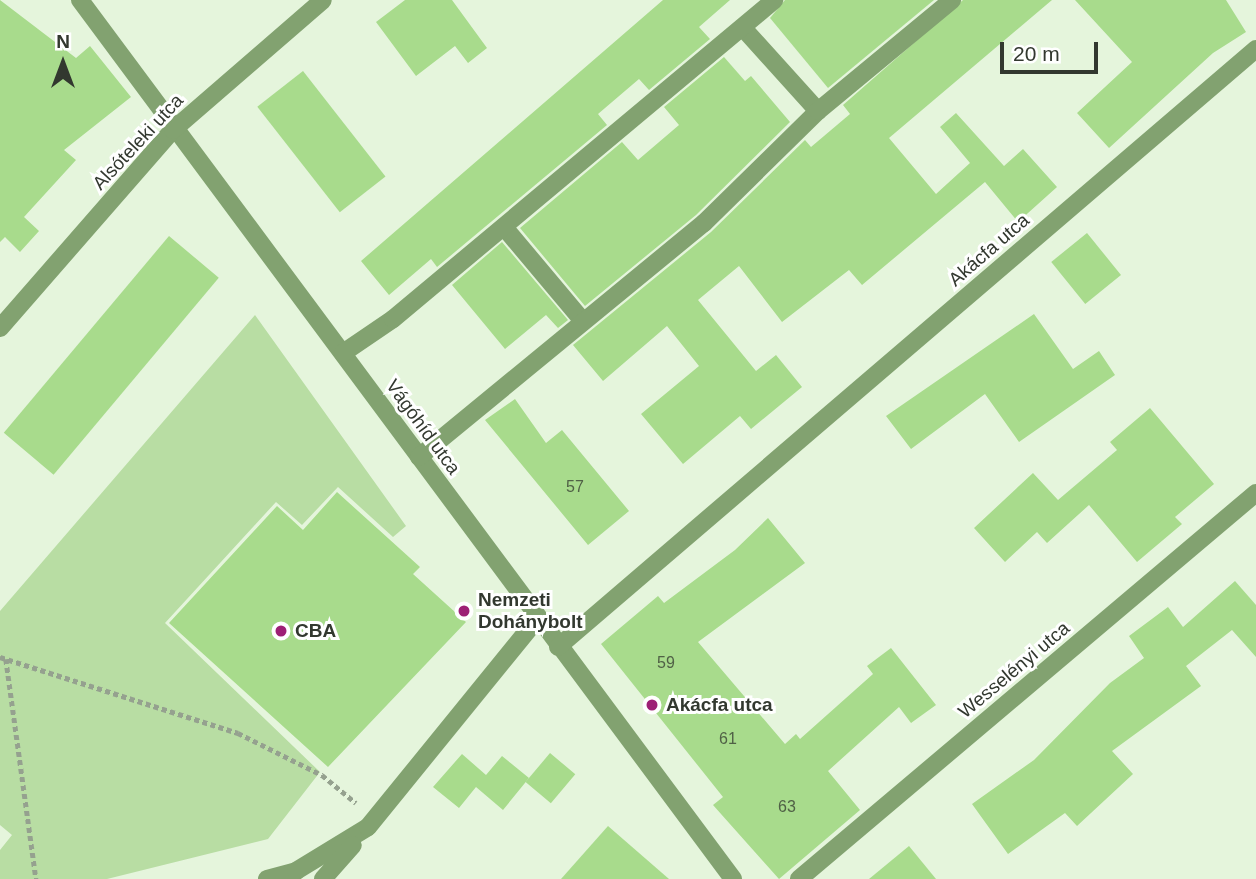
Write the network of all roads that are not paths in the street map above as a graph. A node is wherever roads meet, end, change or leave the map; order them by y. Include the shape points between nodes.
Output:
1 (80, 0) edge
2 (323, 0) edge
3 (774, 0) edge
4 (952, 0) edge
5 (743, 27) junction
6 (1256, 49) edge
7 (818, 111) junction
8 (173, 130) junction
9 (504, 227) junction
10 (583, 321) junction
11 (0, 328) edge
12 (343, 353) junction
13 (419, 457) junction
14 (1256, 493) edge
15 (538, 618) junction
16 (558, 647) junction
17 (371, 823) junction
18 (267, 879) edge
19 (323, 879) edge
20 (733, 879) edge
21 (799, 879) edge

1 - 8 street, Vágóhíd utca
2 - 8 street, Alsóteleki utca
3 - 5 street
4 - 7 street
5 - 7 street
5 - 9 street
6 - 16 street, Akácfa utca
7 - 10 street via 704,223
8 - 11 street, Alsóteleki utca
8 - 12 street, Vágóhíd utca
9 - 10 street
9 - 12 street
10 - 13 street
12 - 13 street, Vágóhíd utca
13 - 15 street, Vágóhíd utca
14 - 21 street, Wesselényi utca
15 - 16 street, Vágóhíd utca
15 - 17 street
16 - 20 street, Vágóhíd utca
17 - 18 street via 296,871
17 - 19 street

